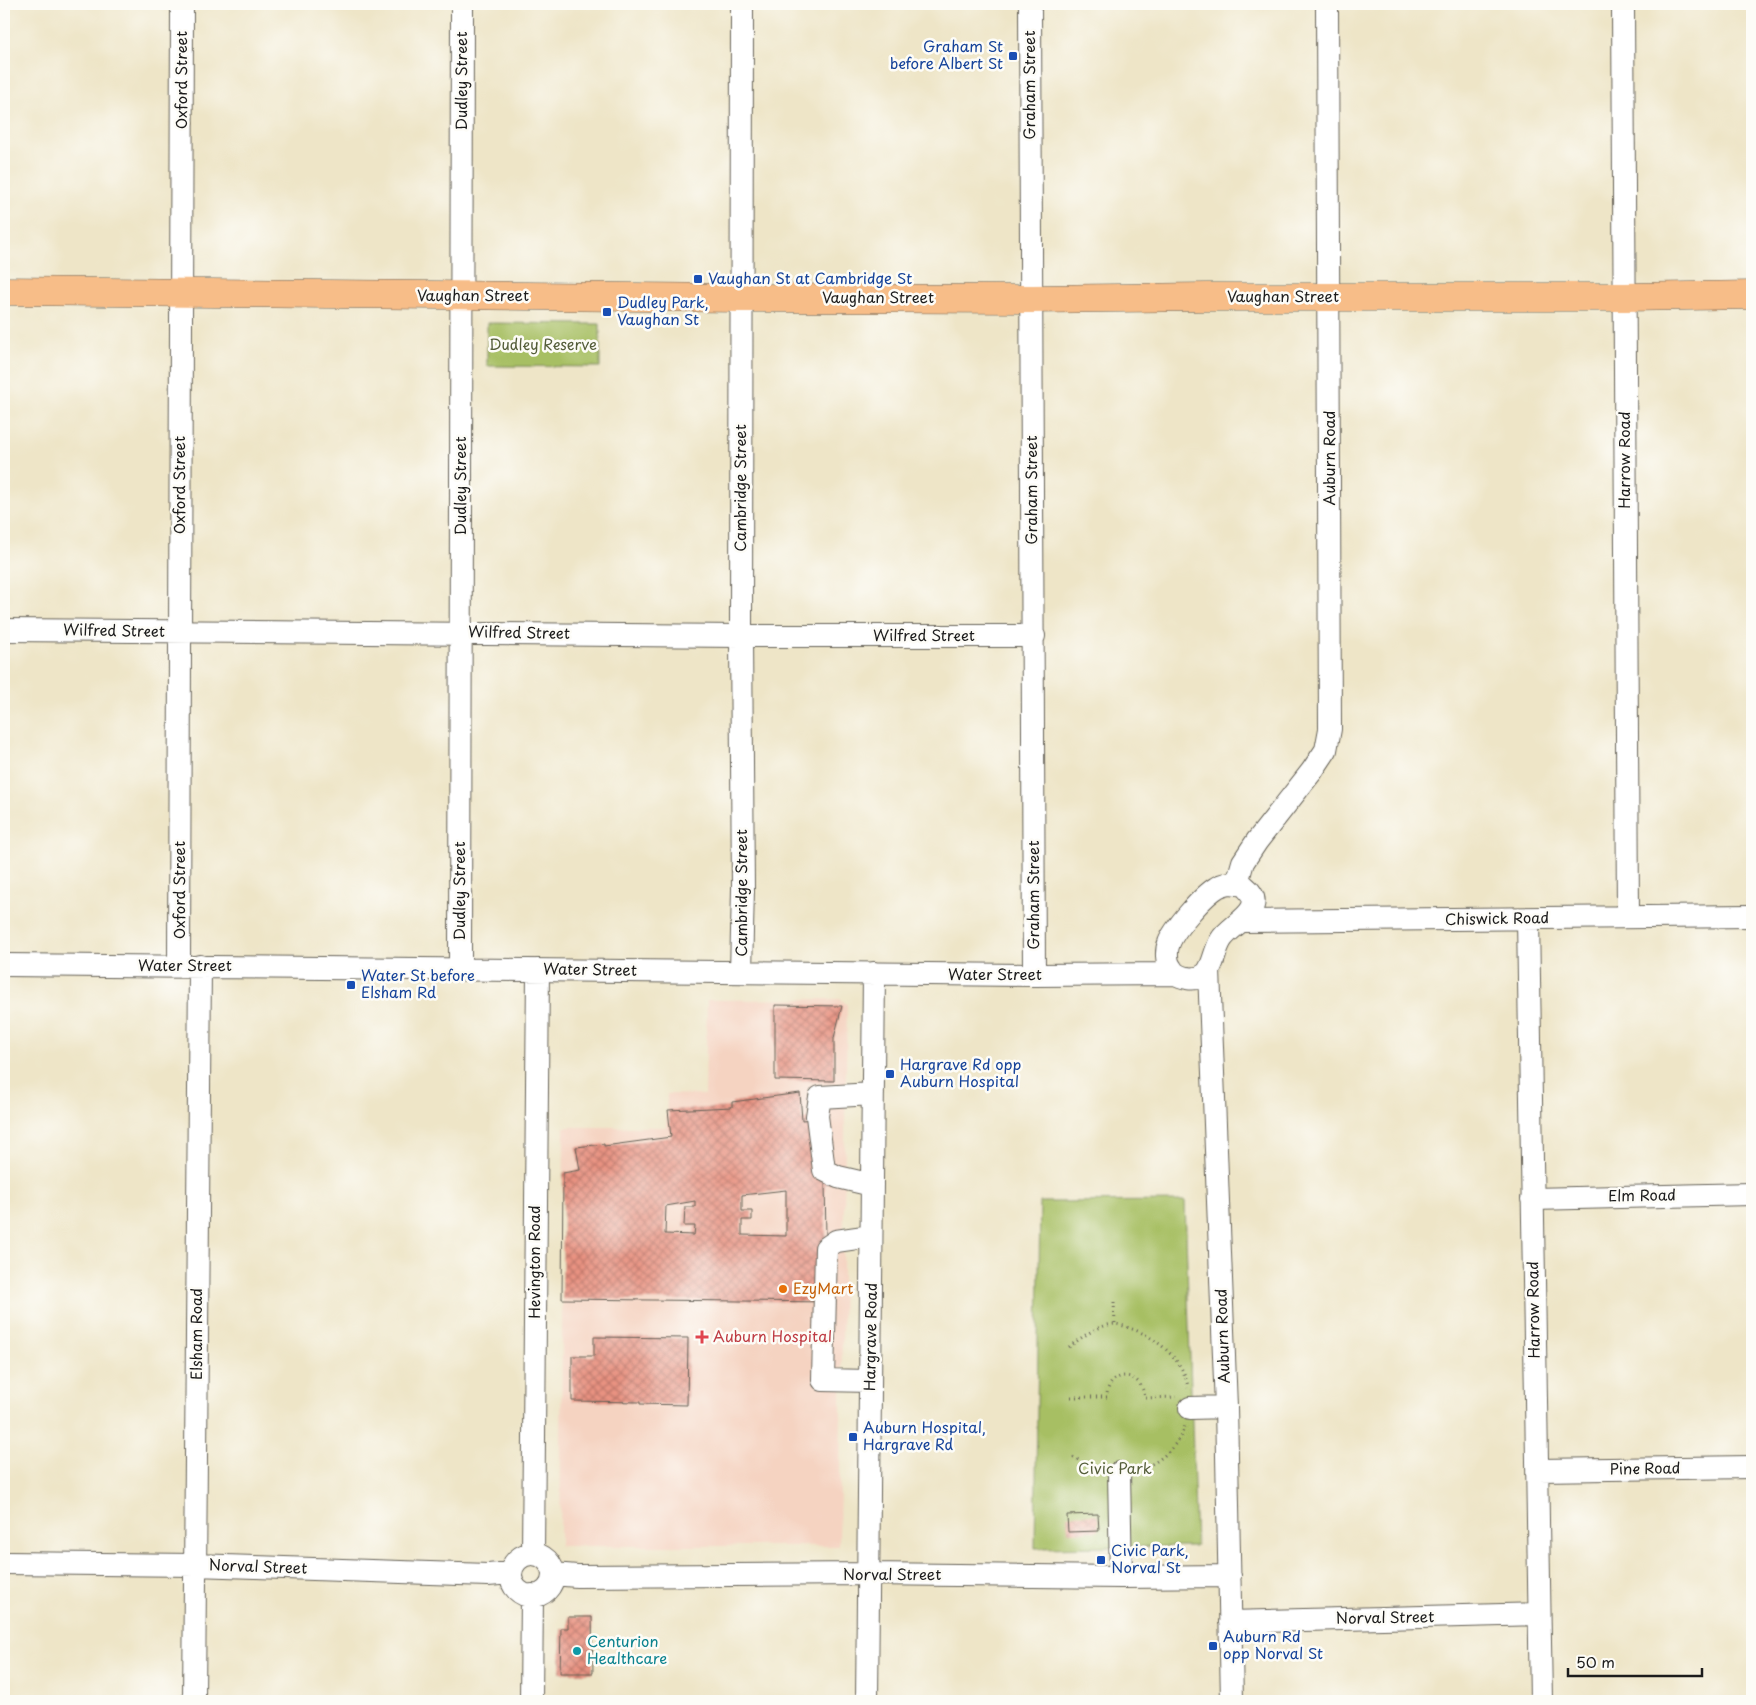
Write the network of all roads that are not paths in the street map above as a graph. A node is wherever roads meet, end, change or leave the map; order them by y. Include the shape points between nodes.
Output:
1 (182, 4) edge
2 (462, 4) edge
3 (742, 4) edge
4 (1030, 4) edge
5 (1327, 4) edge
6 (1623, 4) edge
7 (4, 291) edge
8 (180, 293) junction
9 (461, 296) junction
10 (1752, 296) edge
11 (1328, 297) junction
12 (1625, 297) junction
13 (741, 298) junction
14 (1031, 299) junction
15 (4, 630) edge
16 (179, 632) junction
17 (461, 633) junction
18 (741, 636) junction
19 (1034, 636) junction
20 (1237, 883) junction
21 (1752, 916) edge
22 (1628, 917) junction
23 (1528, 919) junction
24 (1241, 921) junction
25 (4, 965) edge
26 (190, 966) junction
27 (460, 969) junction
28 (538, 970) junction
29 (1209, 970) junction
30 (741, 972) junction
31 (874, 973) junction
32 (1176, 974) junction
33 (1034, 975) junction
34 (873, 1094) junction
35 (872, 1185) junction
36 (1752, 1194) edge
37 (1532, 1199) junction
38 (872, 1236) junction
39 (870, 1381) junction
40 (1189, 1402) road end
41 (1226, 1407) junction
42 (1752, 1467) edge
43 (1538, 1470) junction
44 (1119, 1473) road end
45 (533, 1554) junction
46 (4, 1562) edge
47 (195, 1565) junction
48 (511, 1573) junction
49 (553, 1574) junction
50 (868, 1574) junction
51 (1230, 1576) junction
52 (1121, 1577) junction
53 (532, 1596) junction
54 (1539, 1614) junction
55 (1230, 1622) junction
56 (194, 1701) edge
57 (531, 1701) edge
58 (867, 1701) edge
59 (1232, 1701) edge
60 (1541, 1701) edge

1 - 8 street, Oxford Street
2 - 9 street, Dudley Street
3 - 13 street, Cambridge Street
4 - 14 street, Graham Street
5 - 11 street, Auburn Road
6 - 12 street, Harrow Road
7 - 8 main road, Vaughan Street
8 - 9 main road, Vaughan Street
8 - 16 street, Oxford Street
9 - 13 main road, Vaughan Street
9 - 17 street, Dudley Street
10 - 12 main road, Vaughan Street
11 - 12 main road, Vaughan Street
11 - 14 main road, Vaughan Street
11 - 20 street, Auburn Road via 1329,739 1326,750 1312,771 1243,862
12 - 22 street, Harrow Road
13 - 14 main road, Vaughan Street
13 - 18 street, Cambridge Street
14 - 19 street, Graham Street
15 - 16 street, Wilfred Street
16 - 17 street, Wilfred Street
16 - 26 street, Oxford Street
17 - 18 street, Wilfred Street
17 - 27 street, Dudley Street
18 - 19 street, Wilfred Street
18 - 30 street, Cambridge Street
19 - 33 street, Graham Street
20 - 24 street via 1248,889 1253,902 1248,916
20 - 32 street via 1222,884 1209,893 1174,934 1167,951 1171,969
21 - 22 street, Chiswick Road
22 - 23 street, Chiswick Road
23 - 24 street, Chiswick Road
23 - 37 street, Harrow Road
24 - 29 street via 1220,940
25 - 26 street, Water Street
26 - 27 street, Water Street
26 - 47 street, Elsham Road
27 - 28 street, Water Street
28 - 30 street, Water Street
28 - 45 street, Hevington Road
29 - 32 street, Water Street via 1204,975 1190,978
29 - 41 street, Auburn Road
30 - 31 street, Water Street
31 - 33 street, Water Street
31 - 34 street, Hargrave Road
32 - 33 street, Water Street
34 - 35 street, Hargrave Road
34 - 35 street via 820,1097 817,1116 824,1170 838,1177
35 - 38 street, Hargrave Road
36 - 37 street, Elm Road
37 - 43 street, Harrow Road
38 - 39 street, Hargrave Road
38 - 39 street via 836,1241 826,1248 823,1380
39 - 50 street, Hargrave Road
40 - 41 street
41 - 51 street, Auburn Road
42 - 43 street, Pine Road
43 - 54 street, Harrow Road
44 - 52 street
45 - 48 street via 516,1561
45 - 49 street via 545,1558
46 - 47 street, Norval Street
47 - 48 street, Norval Street via 488,1575
47 - 56 street, Elsham Road
48 - 53 street via 517,1589
49 - 50 street, Norval Street
49 - 53 street via 545,1592
50 - 52 street, Norval Street
50 - 58 street, Hargrave Road
51 - 52 street, Norval Street
51 - 55 street, Auburn Road
53 - 57 street
54 - 55 street, Norval Street
54 - 60 street, Harrow Road
55 - 59 street, Auburn Road

